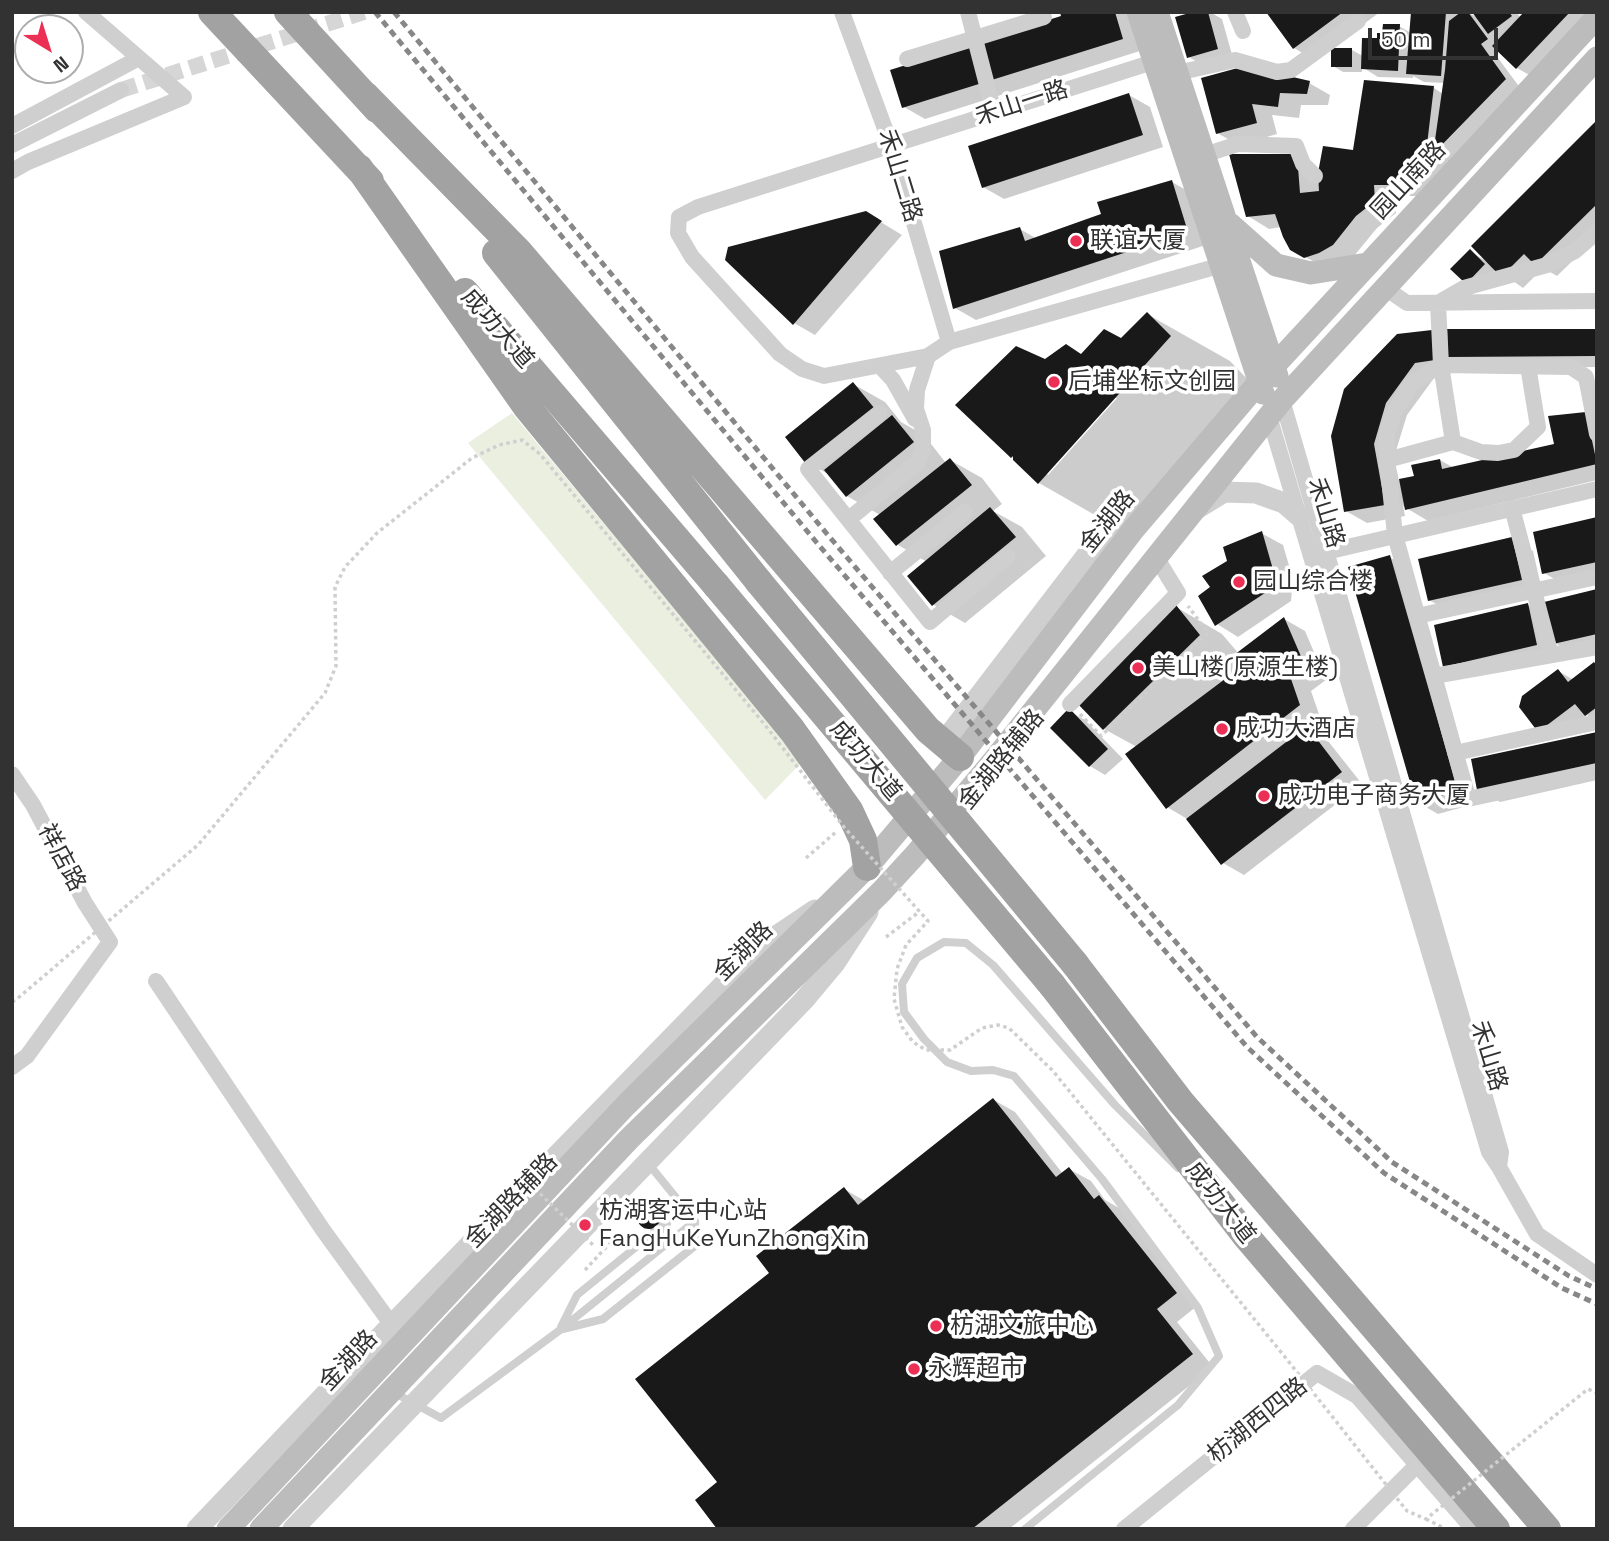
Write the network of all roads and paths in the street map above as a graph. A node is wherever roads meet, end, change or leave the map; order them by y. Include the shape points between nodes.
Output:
1 (86, 12) edge
2 (212, 12) edge
3 (288, 12) edge
4 (842, 12) edge
5 (968, 12) edge
6 (1138, 12) edge
7 (1157, 12) edge
8 (1235, 12) edge
9 (1044, 17) dead end
10 (1597, 17) edge
11 (1358, 20) dead end
12 (302, 23) edge
13 (1243, 31) dead end
14 (975, 38) junction
15 (139, 58) junction
16 (1597, 58) edge
17 (907, 59) dead end
18 (1153, 62) junction
19 (1177, 73) junction
20 (121, 90) tunnel mouth
21 (365, 95) junction
22 (995, 113) junction
23 (12, 126) edge
24 (12, 145) edge
25 (891, 145) junction
26 (1204, 155) junction
27 (359, 168) junction
28 (12, 171) edge
29 (1315, 176) dead end
30 (1226, 221) junction
31 (1597, 232) edge
32 (1367, 264) junction
33 (1222, 265) junction
34 (1385, 288) junction
35 (1597, 301) edge
36 (1438, 303) junction
37 (949, 342) junction
38 (928, 356) junction
39 (1441, 365) junction
40 (880, 366) junction
41 (1528, 366) junction
42 (1267, 373) junction
43 (1275, 408) junction
44 (879, 413) dead end
45 (923, 430) junction
46 (1597, 434) edge
47 (1453, 442) junction
48 (1387, 460) junction
49 (1597, 489) edge
50 (1512, 508) junction
51 (1193, 510) junction
52 (965, 512) dead end
53 (1299, 516) junction
54 (849, 519) junction
55 (1395, 535) junction
56 (1326, 552) junction
57 (1007, 557) dead end
58 (1156, 557) junction
59 (890, 573) junction
60 (1597, 577) edge
61 (1532, 591) junction
62 (1178, 593) junction
63 (1417, 616) junction
64 (1597, 647) edge
65 (1551, 655) junction
66 (1434, 676) junction
67 (1070, 704) joint
68 (1597, 722) edge
69 (952, 750) junction
70 (1455, 753) junction
71 (1597, 771) edge
72 (12, 774) edge
73 (843, 826) junction
74 (806, 858) dead end
75 (867, 867) junction
76 (842, 891) junction
77 (881, 891) junction
78 (919, 912) junction
79 (886, 937) dead end
80 (156, 981) dead end
81 (12, 1002) edge
82 (12, 1067) edge
83 (629, 1139) junction
84 (1496, 1157) junction
85 (647, 1161) junction
86 (1180, 1171) dead end
87 (525, 1179) dead end
88 (1190, 1180) dead end
89 (684, 1208) junction
90 (695, 1222) junction
91 (1246, 1236) junction
92 (611, 1242) dead end
93 (584, 1254) dead end
94 (584, 1271) dead end
95 (1597, 1275) edge
96 (392, 1325) junction
97 (560, 1329) junction
98 (391, 1391) junction
99 (1597, 1393) edge
100 (414, 1402) junction
101 (1418, 1464) junction
102 (1426, 1519) junction
103 (197, 1529) edge
104 (228, 1529) edge
105 (261, 1529) edge
106 (293, 1529) edge
107 (1026, 1529) edge
108 (1124, 1529) edge
109 (1353, 1529) edge
110 (1446, 1529) edge
111 (1473, 1529) edge
112 (1496, 1529) edge
113 (1547, 1529) edge

1 - 15 street
2 - 27 highway, 成功大道
3 - 12 highway, 成功大道
4 - 25 street, 禾山二路
5 - 14 street
6 - 18 main road, 禾山路
7 - 19 main road, 禾山路
8 - 13 street
9 - 14 street
10 - 32 main road, 园山南路
11 - 19 street via 1292,70 1277,72 1235,60
12 - 21 highway, 成功大道
14 - 17 street
14 - 22 street
15 - 23 street
15 - 28 street via 184,97
16 - 34 main road
18 - 22 street, 禾山一路
18 - 33 main road, 禾山路
19 - 26 main road, 禾山路
20 - 24 street
21 - 69 highway via 519,252 919,719
21 - 113 highway, 成功大道, bridge via 1075,964 1180,1101
22 - 25 street, 禾山一路
25 - 37 street, 禾山二路
25 - 40 street, 禾山一路 via 698,207 679,217 678,233 692,257 780,354 802,369 824,376
26 - 29 street via 1238,144 1296,146 1303,164
26 - 30 main road, 禾山路
27 - 75 highway via 526,406 792,730 849,810 863,840
27 - 91 highway, 成功大道, bridge via 1052,985
30 - 32 main road via 1276,265 1311,273
30 - 42 main road, 禾山路
31 - 36 street via 1575,251 1547,265 1464,288
32 - 42 main road, 园山南路
33 - 37 street
33 - 42 main road, 禾山路
34 - 36 street via 1408,303
34 - 43 main road
35 - 36 street
36 - 39 street
37 - 38 street
38 - 40 street
38 - 45 street via 916,390
39 - 41 street
39 - 47 street
39 - 48 street via 1412,383 1393,414
40 - 45 street
41 - 46 street via 1571,367 1586,377
41 - 47 street via 1538,427 1514,450 1498,453
42 - 43 main road, 禾山路
42 - 69 main road, 金湖路
43 - 51 main road, 金湖路
43 - 53 street, 禾山路
43 - 56 street, 禾山路
44 - 54 street via 808,469
45 - 54 street via 918,462
47 - 48 street
48 - 55 street
49 - 50 street
50 - 55 street
50 - 61 street
51 - 53 street via 1224,492 1256,493 1284,503
51 - 58 main road, 金湖路
52 - 59 street
53 - 84 street, 禾山路
54 - 59 street
55 - 56 street
55 - 63 street
56 - 84 street, 禾山路
57 - 59 street via 930,622
58 - 62 street
58 - 77 main road, 金湖路 via 995,759
60 - 61 street
61 - 63 street
61 - 65 street
62 - 67 street
62 - 67 path via 1208,633 1101,736
63 - 66 street
64 - 65 street
65 - 66 street
66 - 70 street
68 - 70 street
69 - 75 main road, 金湖路
70 - 71 street via 1468,799
72 - 82 street, 祥店路 via 110,942 27,1056
73 - 74 path
73 - 78 path, bridge
73 - 81 path, bridge via 540,454 522,440 472,458 377,533 345,567 335,587 336,666 325,693 198,845
75 - 76 main road, 金湖路
76 - 96 street, 金湖路辅路 via 760,947
76 - 104 main road, 金湖路 via 626,1105
77 - 83 main road, 金湖路
77 - 85 street via 835,963 804,1000
78 - 79 path
78 - 102 path, bridge via 928,921 906,945 897,969 894,999 902,1027 913,1042 926,1051 950,1050 982,1028 1009,1028 1053,1071 1407,1511
80 - 96 street
83 - 85 street
83 - 98 main road, 金湖路
84 - 95 street via 1537,1234
85 - 89 lane
85 - 100 street
86 - 107 lane via 1115,1105 993,965 966,943 944,942 917,958 902,984 904,1012 924,1039 947,1062 971,1071 993,1070 1014,1076 1102,1179 1198,1308 1219,1356 1178,1405
87 - 93 path, bridge via 593,1245
88 - 91 lane
89 - 90 lane
89 - 97 lane via 577,1295
90 - 97 lane
90 - 97 lane via 696,1245 603,1319
91 - 112 highway, 成功大道
92 - 94 path
96 - 103 street, 金湖路辅路
97 - 100 lane via 441,1418
98 - 100 lane
98 - 105 main road, 金湖路
99 - 102 path, bridge via 1588,1389
100 - 106 street
101 - 108 street, 枋湖西四路 via 1357,1396 1317,1373
101 - 109 street
101 - 111 street
102 - 110 path

